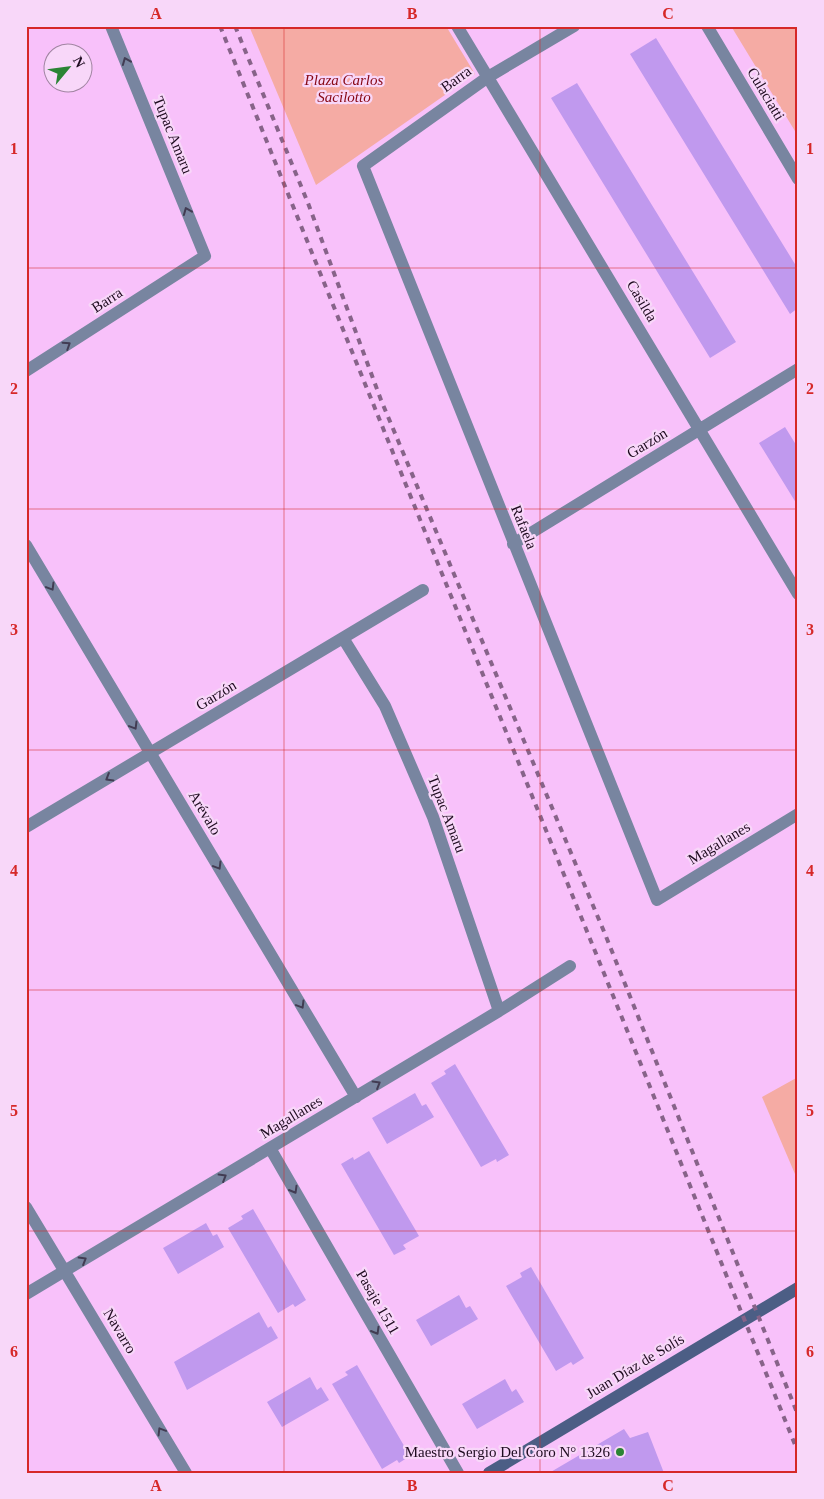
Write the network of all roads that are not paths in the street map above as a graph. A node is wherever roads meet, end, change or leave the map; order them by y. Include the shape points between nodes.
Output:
1 (112, 26) edge
2 (457, 26) edge
3 (574, 26) edge
4 (707, 26) edge
5 (488, 77) junction
6 (363, 166) joint
7 (798, 179) edge
8 (205, 256) joint
9 (798, 369) edge
10 (26, 371) edge
11 (699, 430) junction
12 (513, 544) junction
13 (26, 545) edge
14 (423, 590) dead end
15 (798, 594) edge
16 (343, 638) junction
17 (150, 753) junction
18 (798, 814) edge
19 (26, 827) edge
20 (657, 900) joint
21 (570, 966) dead end
22 (499, 1011) junction
23 (356, 1097) junction
24 (270, 1148) junction
25 (26, 1206) edge
26 (65, 1271) junction
27 (798, 1288) edge
28 (26, 1294) edge
29 (186, 1473) edge
30 (458, 1473) edge
31 (489, 1473) edge

8 -> 1 street, Tupac Amaru
2 - 5 street, Casilda
3 - 5 street, Barra
4 - 7 street, Culaciatti
5 - 6 street, Barra
5 - 11 street, Casilda
6 - 12 street, Rafaela
10 -> 8 street, Barra
9 - 11 street, Garzón
11 - 12 street, Garzón
11 - 15 street, Casilda
12 - 20 street, Rafaela
13 -> 17 street, Arévalo
14 - 16 street, Garzón
16 - 17 street, Garzón
16 - 22 street, Tupac Amaru via 385,706 433,817
17 -> 19 street, Garzón
17 -> 23 street, Arévalo
18 - 20 street, Magallanes
21 - 22 street, Magallanes
23 -> 22 street, Magallanes
23 - 24 street, Magallanes
26 -> 24 street, Magallanes
24 -> 30 street, Pasaje 1511
25 - 26 street, Navarro
26 - 28 street, Magallanes
29 -> 26 street, Navarro
27 - 31 main road, Juan Díaz de Solís

